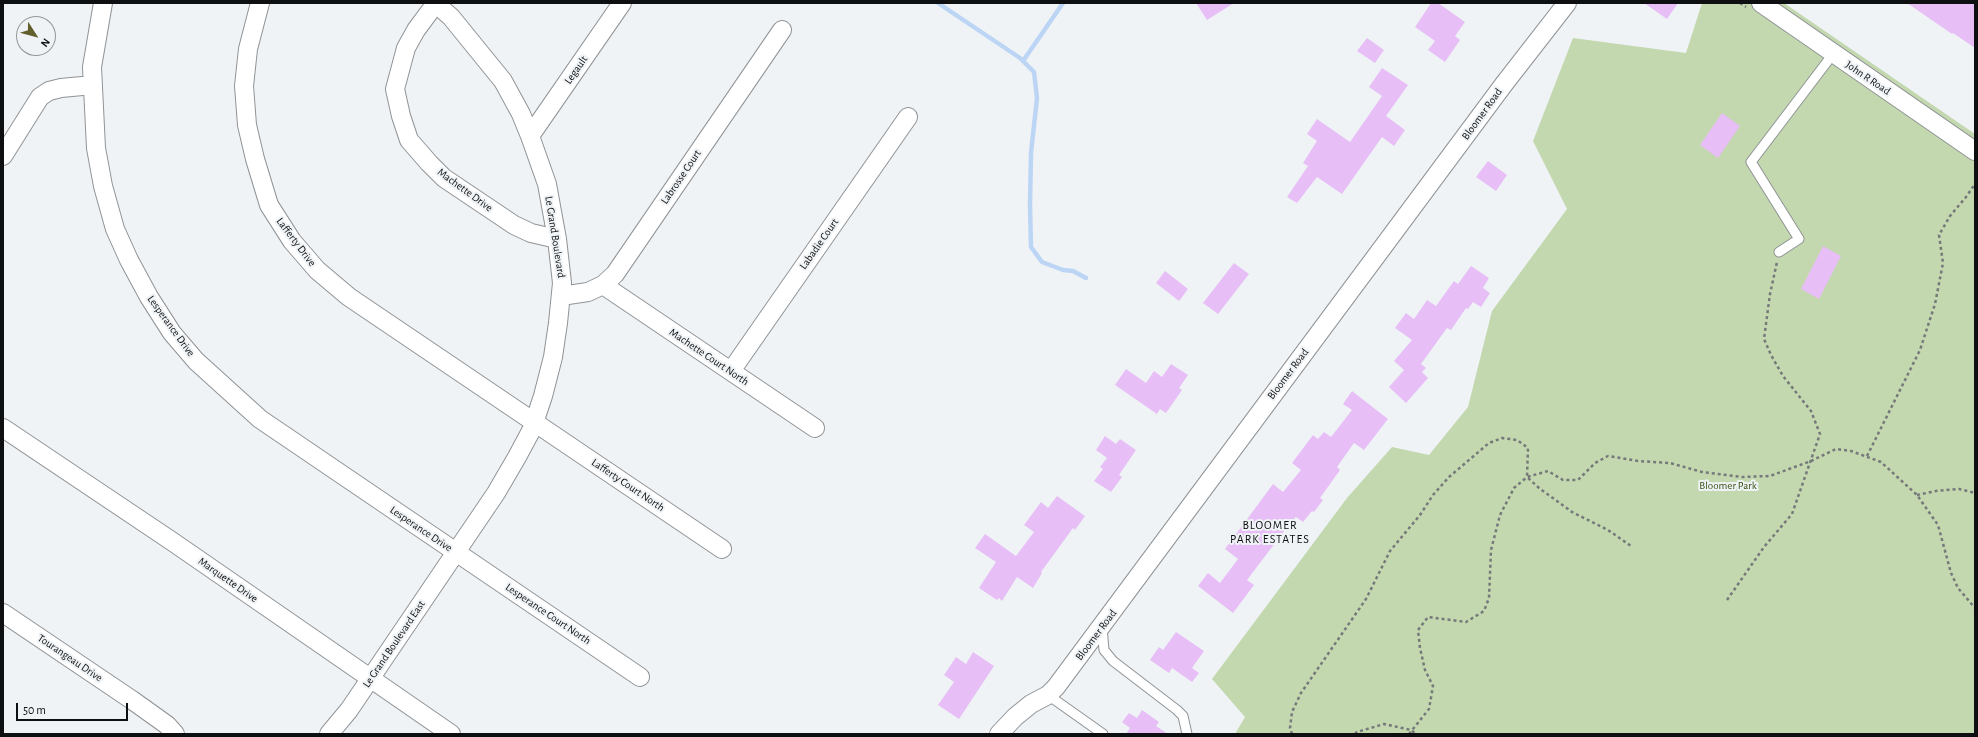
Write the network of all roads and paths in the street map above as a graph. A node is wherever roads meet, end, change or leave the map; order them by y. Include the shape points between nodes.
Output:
1 (103, 3) edge
2 (260, 3) edge
3 (436, 3) edge
4 (622, 3) edge
5 (1567, 3) edge
6 (1761, 3) edge
7 (782, 30) dead end
8 (1833, 54) junction
9 (93, 85) junction
10 (908, 117) dead end
11 (530, 136) junction
12 (1975, 151) edge
13 (3, 156) edge
14 (1975, 184) edge
15 (557, 239) junction
16 (1779, 252) joint
17 (603, 285) junction
18 (561, 296) junction
19 (731, 371) junction
20 (534, 421) junction
21 (3, 428) edge
22 (815, 428) dead end
23 (1867, 456) junction
24 (1811, 461) junction
25 (1527, 476) junction
26 (1975, 493) edge
27 (1917, 495) junction
28 (1631, 546) dead end
29 (722, 549) dead end
30 (456, 552) junction
31 (1727, 600) dead end
32 (1975, 608) edge
33 (3, 613) edge
34 (1102, 626) junction
35 (640, 677) dead end
36 (370, 680) junction
37 (1048, 695) junction
38 (1411, 730) junction
39 (175, 734) edge
40 (329, 734) edge
41 (451, 734) edge
42 (999, 734) edge
43 (1103, 734) edge
44 (1187, 734) edge
45 (1292, 734) edge
46 (1355, 734) edge
47 (1409, 734) edge
48 (1416, 734) edge

1 - 9 street, Lesperance Drive via 92,67
2 - 20 street, Lafferty Drive via 248,49 244,86 247,125 269,205 292,241 317,270 349,297
3 - 11 street, Le Grand Boulevard via 451,16 503,81
3 - 15 street, Machette Drive via 406,48 395,89 409,140 444,178 514,225 531,233
4 - 11 street, Legault
5 - 34 street, Bloomer Road via 1216,469
6 - 8 street, John R Road
7 - 17 street, Labrosse Court via 630,254
8 - 12 street, John R Road
8 - 16 lane via 1751,162 1799,239
9 - 13 street via 61,88 40,97
9 - 30 street, Lesperance Drive via 96,148 114,229 149,297 172,333 196,361 260,419
10 - 19 street, Labadie Court
11 - 15 street, Le Grand Boulevard via 547,184
14 - 23 path via 1939,235 1943,263 1935,304 1920,350
15 - 18 street, Le Grand Boulevard
16 - 24 path via 1764,339 1783,376 1811,411 1820,434
17 - 18 street, Labrosse Court via 588,292
17 - 19 street, Machette Court North
18 - 20 street, Le Grand Boulevard via 553,357
19 - 22 street, Machette Court North
20 - 29 street, Lafferty Court North
20 - 30 street, Le Grand Boulevard via 518,458
21 - 36 street, Marquette Drive
23 - 24 path via 1836,449
23 - 27 path via 1881,462
24 - 25 path via 1770,476 1742,477 1702,472 1670,463 1608,456 1595,463 1578,480 1563,480 1548,471
24 - 31 path via 1792,514
25 - 28 path via 1556,501
25 - 38 path via 1514,488 1500,515 1491,550 1489,598 1484,611 1466,622 1428,618 1418,630 1425,670 1433,686 1429,709
25 - 45 path via 1528,448 1517,440 1502,438 1489,443 1448,477 1390,551 1366,599 1300,693 1292,712
26 - 27 path via 1959,490
27 - 32 path via 1938,525 1951,573 1958,588
30 - 35 street, Lesperance Court North
30 - 36 street, Le Grand Boulevard East
33 - 39 street, Tourangeau Drive via 132,700 167,725
34 - 37 street, Bloomer Road
34 - 44 lane via 1104,650 1113,661 1183,716
36 - 40 street, Le Grand Boulevard East
36 - 41 street, Marquette Drive
37 - 42 street, Bloomer Road via 1031,704
37 - 43 lane
38 - 46 path via 1384,724
38 - 47 path
38 - 48 path

